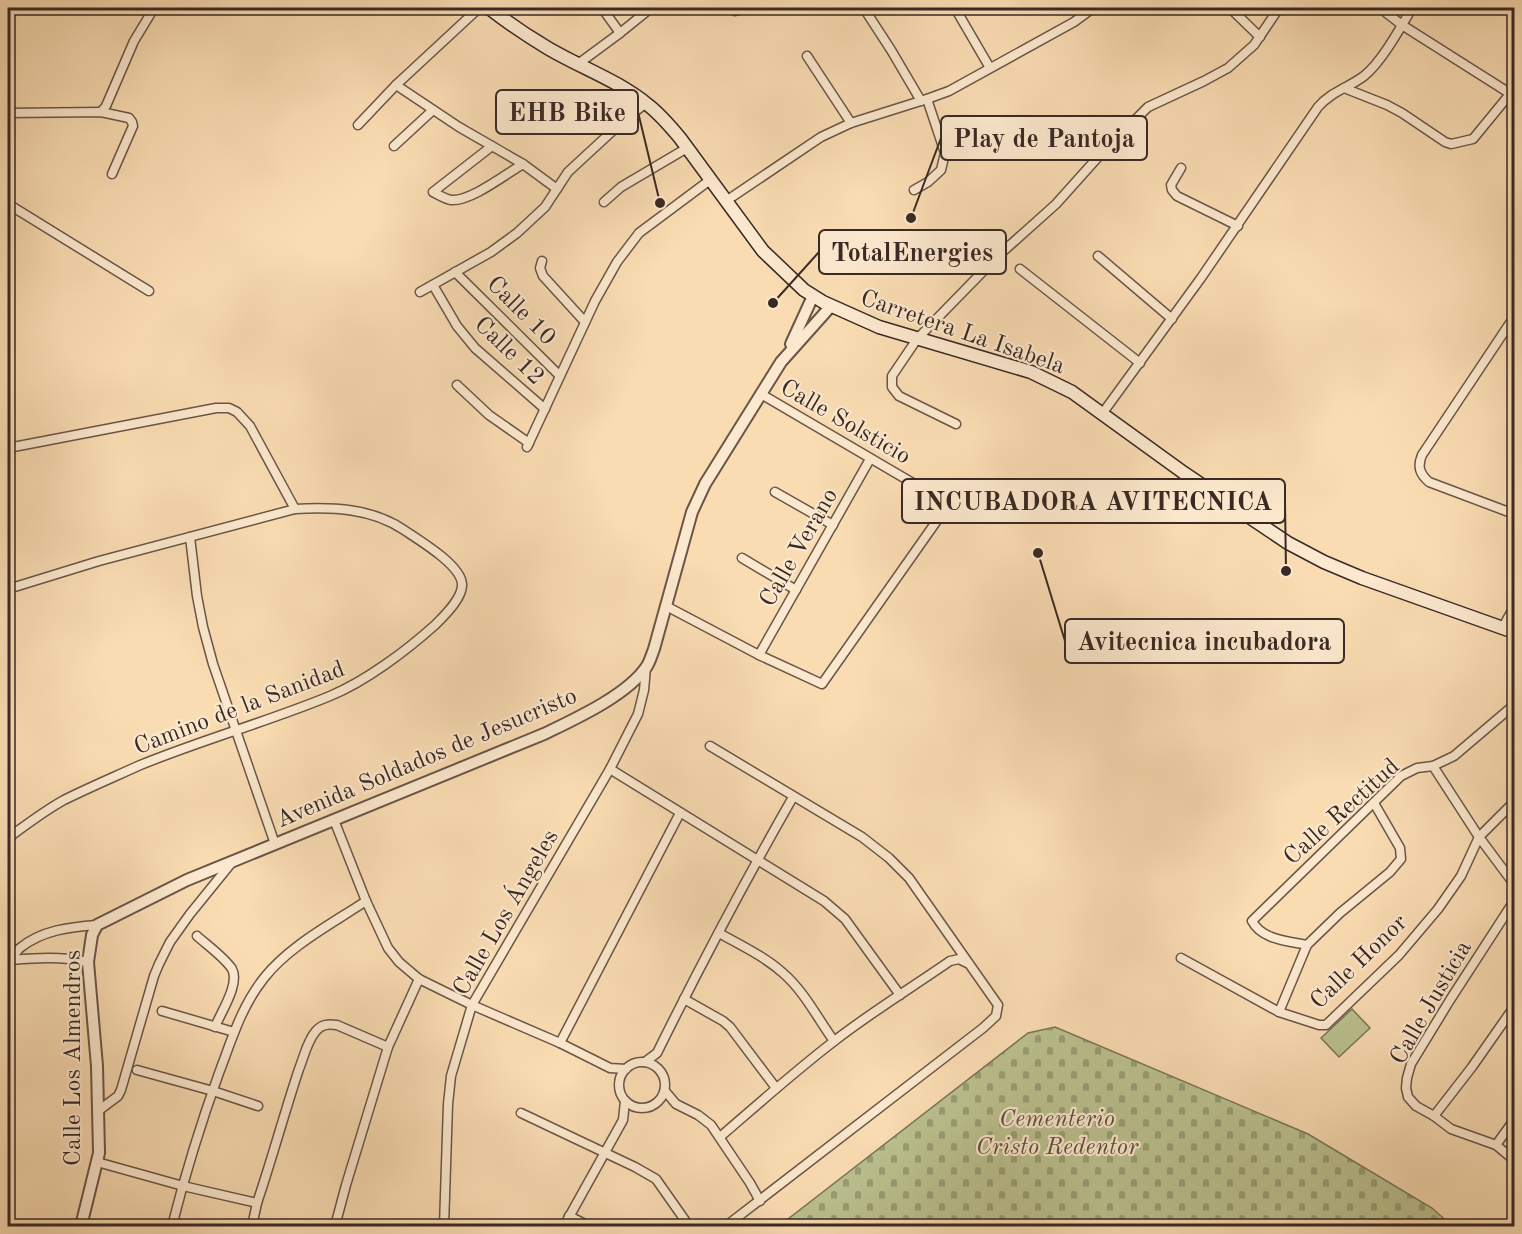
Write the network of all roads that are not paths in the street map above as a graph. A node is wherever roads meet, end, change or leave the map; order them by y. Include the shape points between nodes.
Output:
1 (154, 8) edge
2 (479, 8) edge
3 (489, 8) edge
4 (602, 8) edge
5 (651, 8) edge
6 (730, 8) edge
7 (746, 8) edge
8 (955, 8) edge
9 (1093, 8) edge
10 (1230, 8) edge
11 (1279, 8) edge
12 (1380, 8) edge
13 (1412, 8) edge
14 (1506, 8) edge
15 (865, 10) dead end
16 (1515, 14) edge
17 (1402, 25) junction
18 (621, 33) junction
19 (1260, 37) junction
20 (807, 56) dead end
21 (578, 64) junction
22 (990, 68) junction
23 (396, 85) junction
24 (1344, 88) junction
25 (1513, 93) edge
26 (924, 100) junction
27 (646, 104) junction
28 (433, 110) junction
29 (101, 112) junction
30 (8, 113) edge
31 (851, 123) junction
32 (358, 125) dead end
33 (394, 146) dead end
34 (492, 146) junction
35 (687, 148) junction
36 (523, 164) junction
37 (1180, 168) dead end
38 (112, 174) dead end
39 (710, 180) junction
40 (557, 189) junction
41 (914, 190) dead end
42 (726, 201) junction
43 (604, 202) dead end
44 (8, 204) edge
45 (1238, 226) junction
46 (1098, 256) dead end
47 (542, 261) dead end
48 (1020, 269) dead end
49 (455, 272) junction
50 (433, 285) junction
51 (149, 291) dead end
52 (420, 292) dead end
53 (813, 296) junction
54 (831, 306) junction
55 (1515, 317) edge
56 (1172, 319) junction
57 (585, 322) junction
58 (917, 339) junction
59 (786, 356) junction
60 (1140, 363) junction
61 (560, 376) junction
62 (457, 386) dead end
63 (761, 394) junction
64 (545, 409) junction
65 (1102, 414) junction
66 (956, 424) dead end
67 (8, 448) edge
68 (870, 459) junction
69 (775, 492) dead end
70 (295, 509) junction
71 (1515, 514) edge
72 (833, 525) junction
73 (190, 537) junction
74 (742, 558) dead end
75 (8, 590) edge
76 (796, 590) junction
77 (666, 606) junction
78 (1515, 607) edge
79 (1509, 630) edge
80 (759, 655) junction
81 (646, 667) junction
82 (1515, 705) edge
83 (235, 731) junction
84 (710, 746) dead end
85 (1433, 766) junction
86 (610, 769) junction
87 (793, 797) junction
88 (1515, 802) edge
89 (1374, 803) junction
90 (680, 813) junction
91 (334, 820) junction
92 (1479, 837) junction
93 (8, 838) edge
94 (275, 844) junction
95 (233, 861) junction
96 (757, 861) junction
97 (1515, 884) edge
98 (1515, 901) edge
99 (366, 902) junction
100 (97, 925) junction
101 (718, 933) junction
102 (197, 936) dead end
103 (1307, 945) junction
104 (1181, 958) dead end
105 (9, 961) edge
106 (88, 962) junction
107 (970, 965) junction
108 (419, 979) junction
109 (900, 994) junction
110 (684, 999) junction
111 (472, 1005) junction
112 (1515, 1007) edge
113 (162, 1011) dead end
114 (1280, 1012) junction
115 (214, 1027) junction
116 (234, 1032) junction
117 (834, 1041) junction
118 (560, 1043) junction
119 (388, 1047) junction
120 (657, 1053) junction
121 (645, 1062) junction
122 (610, 1068) junction
123 (626, 1069) junction
124 (137, 1070) dead end
125 (660, 1070) junction
126 (619, 1083) junction
127 (776, 1088) junction
128 (213, 1091) junction
129 (665, 1091) junction
130 (625, 1101) junction
131 (655, 1104) junction
132 (676, 1104) junction
133 (258, 1106) dead end
134 (638, 1108) junction
135 (98, 1111) junction
136 (521, 1113) dead end
137 (1434, 1116) junction
138 (623, 1120) junction
139 (1515, 1120) edge
140 (720, 1137) junction
141 (1496, 1145) junction
142 (604, 1152) junction
143 (1515, 1160) edge
144 (97, 1162) junction
145 (183, 1186) junction
146 (760, 1201) junction
147 (257, 1203) junction
148 (569, 1216) junction
149 (81, 1227) edge
150 (172, 1227) edge
151 (252, 1227) edge
152 (335, 1227) edge
153 (444, 1227) edge
154 (564, 1227) edge
155 (589, 1227) edge
156 (690, 1227) edge
157 (726, 1227) edge

1 - 29 street
2 - 23 street
3 - 21 main road, Carretera La Isabela
4 - 18 street
5 - 18 street
6 - 7 street
8 - 22 street
9 - 22 street
10 - 19 street
11 - 19 street
12 - 17 street
13 - 17 street
14 - 16 street
15 - 26 street
17 - 24 street via 1373,68
17 - 25 street
18 - 21 street
19 - 58 street via 1228,68 1148,107 1056,204 999,255
20 - 31 street
21 - 27 main road, Carretera La Isabela
22 - 26 street
23 - 28 street
23 - 32 street
24 - 25 street via 1387,105 1451,144 1473,139
24 - 45 street via 1318,107
26 - 31 street
26 - 41 street via 945,153 941,170
27 - 35 main road, Carretera La Isabela
27 - 40 street via 568,172
28 - 33 street
28 - 34 street
29 - 30 street
29 - 38 street via 129,118 134,126
31 - 42 street via 821,137
34 - 36 street
34 - 36 street via 433,192 452,200 467,197
35 - 39 main road, Carretera La Isabela
35 - 43 street via 621,187
36 - 40 street
37 - 45 street via 1171,185 1177,196
39 - 42 main road, Carretera La Isabela
39 - 57 street via 639,233 617,262
40 - 49 street via 517,233
42 - 53 main road, Carretera La Isabela via 763,251
44 - 51 street
45 - 56 street
46 - 56 street
47 - 57 street via 543,276
48 - 60 street
49 - 50 street
49 - 61 street, Calle 10
50 - 52 street
50 - 64 street, Calle 12 via 475,348
53 - 54 main road, Carretera La Isabela
53 - 59 street, Avenida Soldados de Jesucristo
54 - 58 main road, Carretera La Isabela
54 - 59 street, Avenida Soldados de Jesucristo
55 - 71 street via 1419,462 1419,469 1429,482
56 - 60 street
57 - 61 street
58 - 65 main road, Carretera La Isabela via 1031,372 1072,392
58 - 66 street via 892,376 892,387 899,396
59 - 63 street, Avenida Soldados de Jesucristo
60 - 65 street
61 - 64 street
62 - 64 street via 528,445
63 - 68 street, Calle Solsticio
63 - 77 street, Avenida Soldados de Jesucristo via 715,466 692,512
65 - 79 main road, Carretera La Isabela via 1287,543 1362,578
67 - 70 street via 229,408 250,426
68 - 72 street, Calle Verano
68 - 80 street, Calle Solsticio via 940,499 943,512 939,520 822,684
69 - 72 street
70 - 73 street
70 - 83 street, Camino de la Sanidad via 352,510 393,522 448,562 460,576 460,594 443,617 409,647 367,676 331,695
72 - 76 street, Calle Verano
73 - 75 street
73 - 83 street via 203,627
74 - 76 street
76 - 80 street, Calle Verano
77 - 80 street, Calle Solsticio
77 - 81 street, Avenida Soldados de Jesucristo
78 - 79 street
81 - 86 street, Calle Los Ángeles via 638,714
81 - 91 street, Avenida Soldados de Jesucristo via 626,688 592,711
82 - 85 street, Calle Rectitud via 1454,756
83 - 93 street, Camino de la Sanidad via 99,784 63,801
83 - 94 street
84 - 87 street
85 - 89 street, Calle Rectitud via 1401,776
85 - 92 street
86 - 90 street
86 - 111 street, Calle Los Ángeles
87 - 96 street
87 - 107 street via 862,837 889,858 909,878
88 - 92 street, Calle Honor
89 - 103 street via 1400,848 1401,859
89 - 103 street, Calle Rectitud via 1252,921 1267,936
90 - 96 street
90 - 118 street
91 - 94 street, Avenida Soldados de Jesucristo
91 - 99 street
92 - 97 street
92 - 114 street, Calle Honor via 1461,876 1438,909 1399,955 1326,1025
94 - 95 street, Avenida Soldados de Jesucristo
95 - 100 street, Avenida Soldados de Jesucristo
95 - 135 street via 170,942 154,976 121,1090
96 - 101 street
96 - 109 street via 824,901 845,919
98 - 137 street, Calle Justicia via 1411,1064 1408,1097
99 - 108 street via 388,948
99 - 116 street via 282,958 264,978 240,1015
100 - 105 street via 45,934 30,941
100 - 106 street, Calle Los Almendros
101 - 110 street
101 - 117 street via 783,973
102 - 115 street via 233,971 232,990
103 - 114 street
104 - 114 street, Calle Honor
105 - 106 street via 43,957
106 - 135 street, Calle Los Almendros
107 - 109 street via 959,959 950,962
107 - 146 street via 998,1005 996,1016
108 - 111 street
108 - 119 street
109 - 117 street
110 - 120 street
110 - 127 street via 730,1027
111 - 118 street
111 - 153 street, Calle Los Ángeles via 451,1076
112 - 137 street
113 - 115 street
115 - 116 street
116 - 128 street
117 - 127 street
118 - 122 street
119 - 147 street via 336,1025 321,1026 314,1033 287,1104
119 - 152 street
120 - 121 street
120 - 125 street
121 - 123 street
121 - 125 street
122 - 123 street
122 - 126 street
123 - 126 street
124 - 128 street
125 - 129 street
126 - 130 street
127 - 140 street
128 - 133 street
128 - 145 street
129 - 131 street
129 - 132 street
130 - 134 street
130 - 138 street
131 - 132 street
131 - 134 street
132 - 140 street via 698,1115
134 - 138 street
135 - 144 street, Calle Los Almendros
136 - 142 street
137 - 141 street via 1451,1129
138 - 142 street
139 - 141 street
140 - 146 street
141 - 143 street
142 - 148 street
142 - 156 street via 656,1179
144 - 145 street
144 - 149 street, Calle Los Almendros
145 - 147 street
145 - 150 street
146 - 157 street
147 - 151 street
148 - 154 street
148 - 155 street

